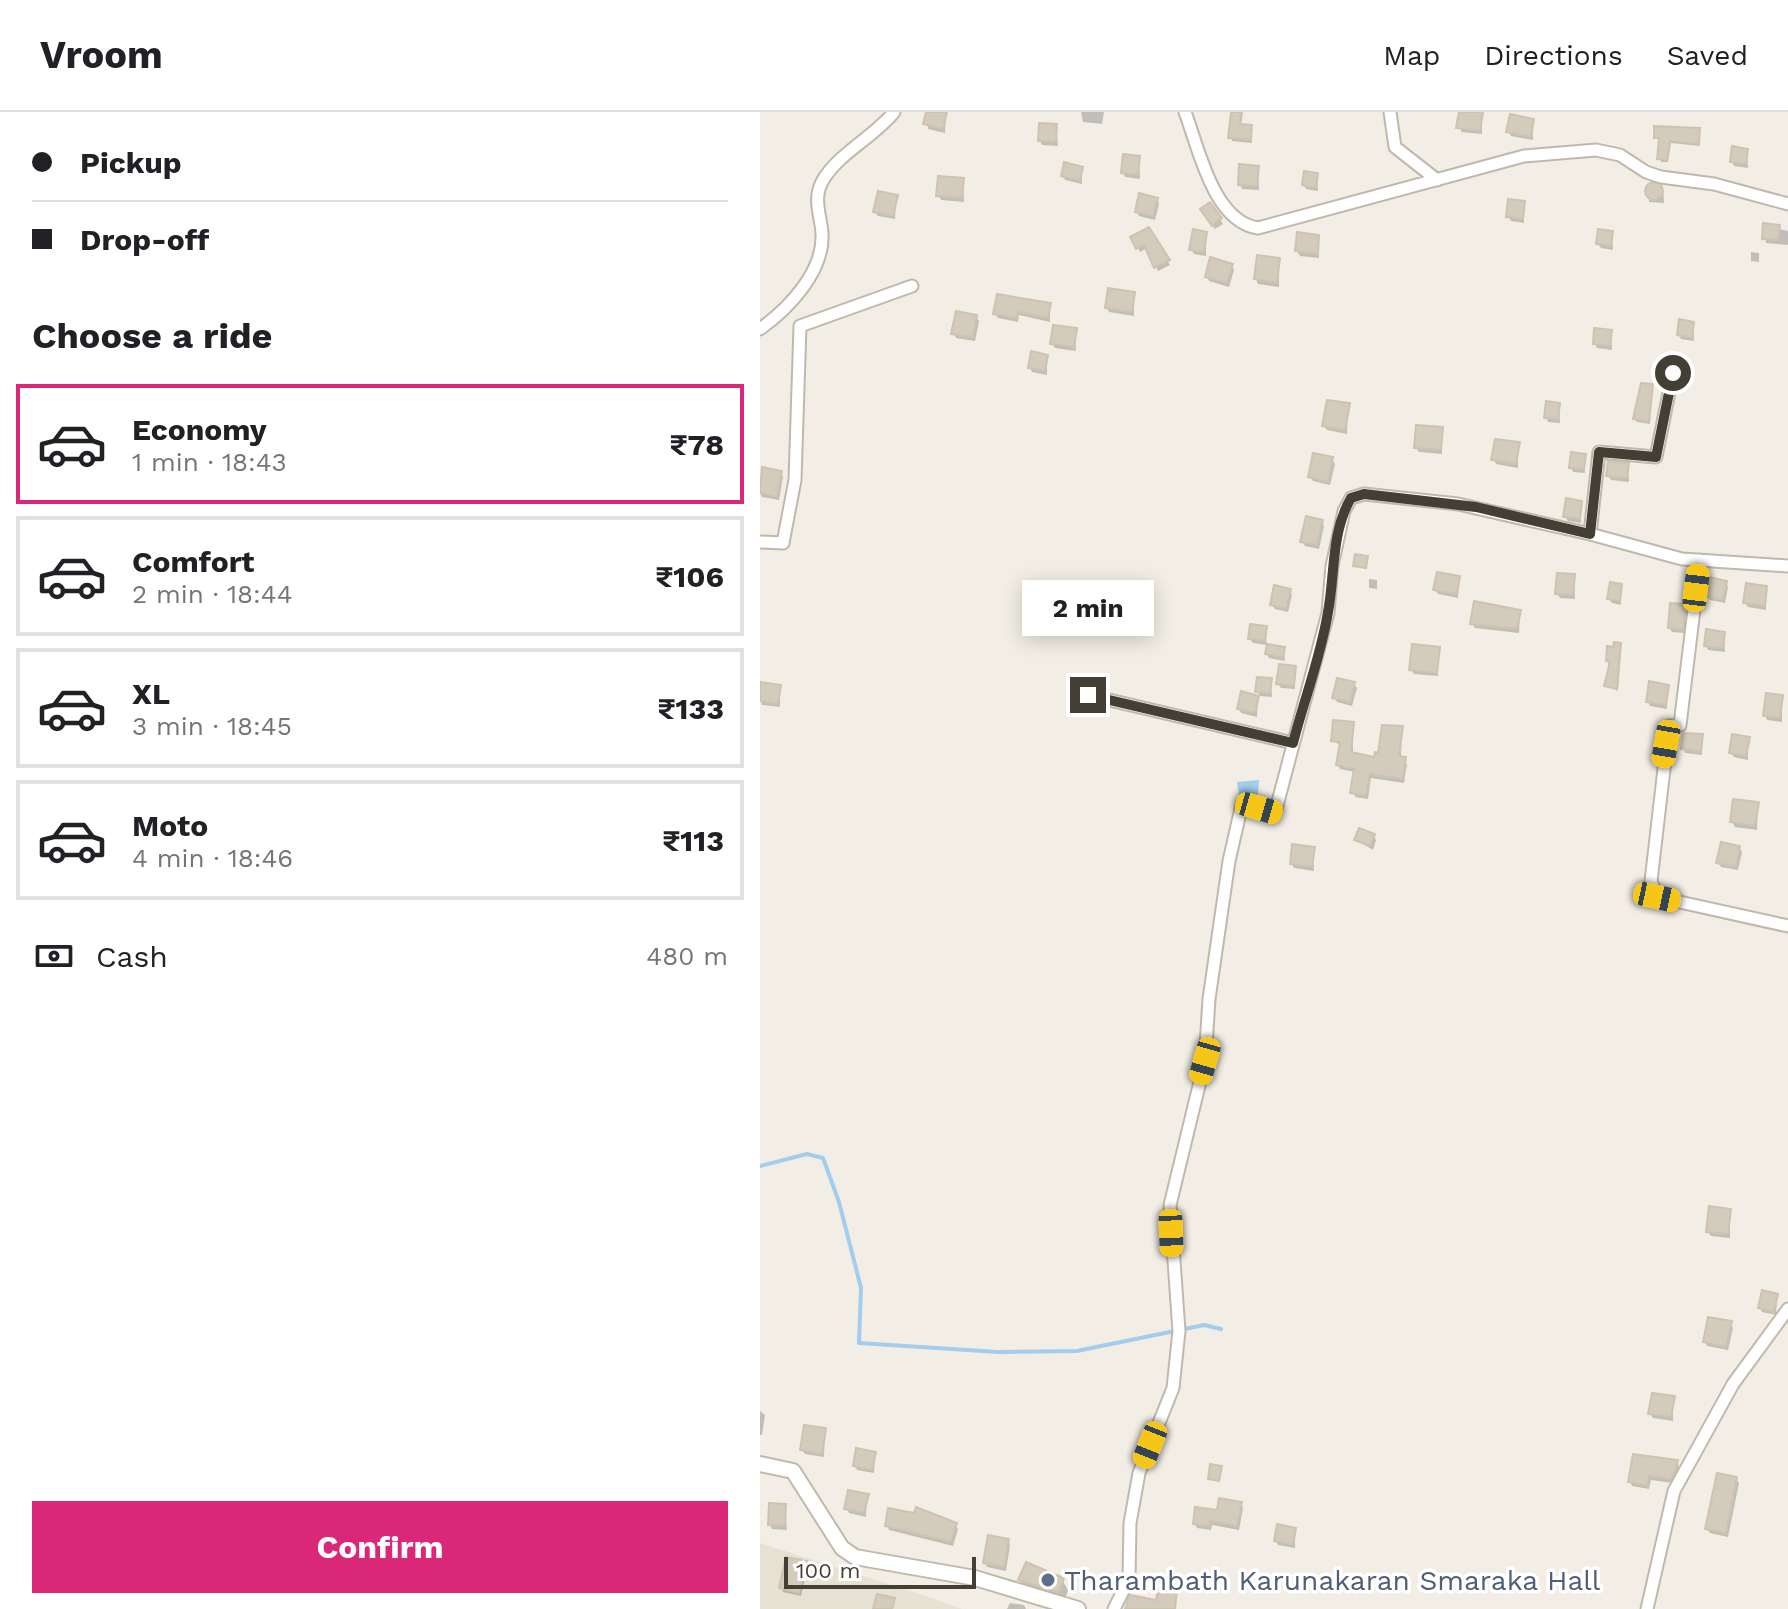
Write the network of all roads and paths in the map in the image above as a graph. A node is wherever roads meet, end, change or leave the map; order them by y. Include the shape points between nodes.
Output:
1 (894, 112) edge
2 (1185, 112) edge
3 (1390, 112) edge
4 (1437, 180) junction
5 (1788, 204) edge
6 (912, 286) dead end
7 (760, 329) edge
8 (1673, 373) dead end
9 (1590, 534) junction
10 (760, 542) edge
11 (1700, 560) junction
12 (1788, 566) edge
13 (1088, 695) dead end
14 (1293, 743) junction
15 (1788, 926) edge
16 (1788, 1309) edge
17 (760, 1464) edge
18 (1078, 1609) edge
19 (1114, 1609) edge
20 (1647, 1609) edge

1 - 7 street via 824,178 817,209 820,250 801,294
2 - 4 street via 1221,199 1233,218 1246,226 1270,228
3 - 4 street via 1395,147
4 - 5 street via 1524,156 1596,150 1620,155 1661,177 1714,184
6 - 10 street via 800,326 795,480 783,543
8 - 9 street via 1656,457 1599,452
9 - 11 street
9 - 14 street via 1458,504 1364,494 1351,498 1332,566 1328,613
11 - 12 street
11 - 15 street via 1680,725 1669,726 1663,762 1651,881 1657,897
13 - 14 street
14 - 19 street via 1275,813 1242,804 1229,861 1205,1061 1170,1205 1179,1331 1173,1388 1139,1473 1130,1523 1129,1579
16 - 20 street via 1733,1384 1674,1491
17 - 18 street via 793,1471 842,1548 855,1557 975,1578

